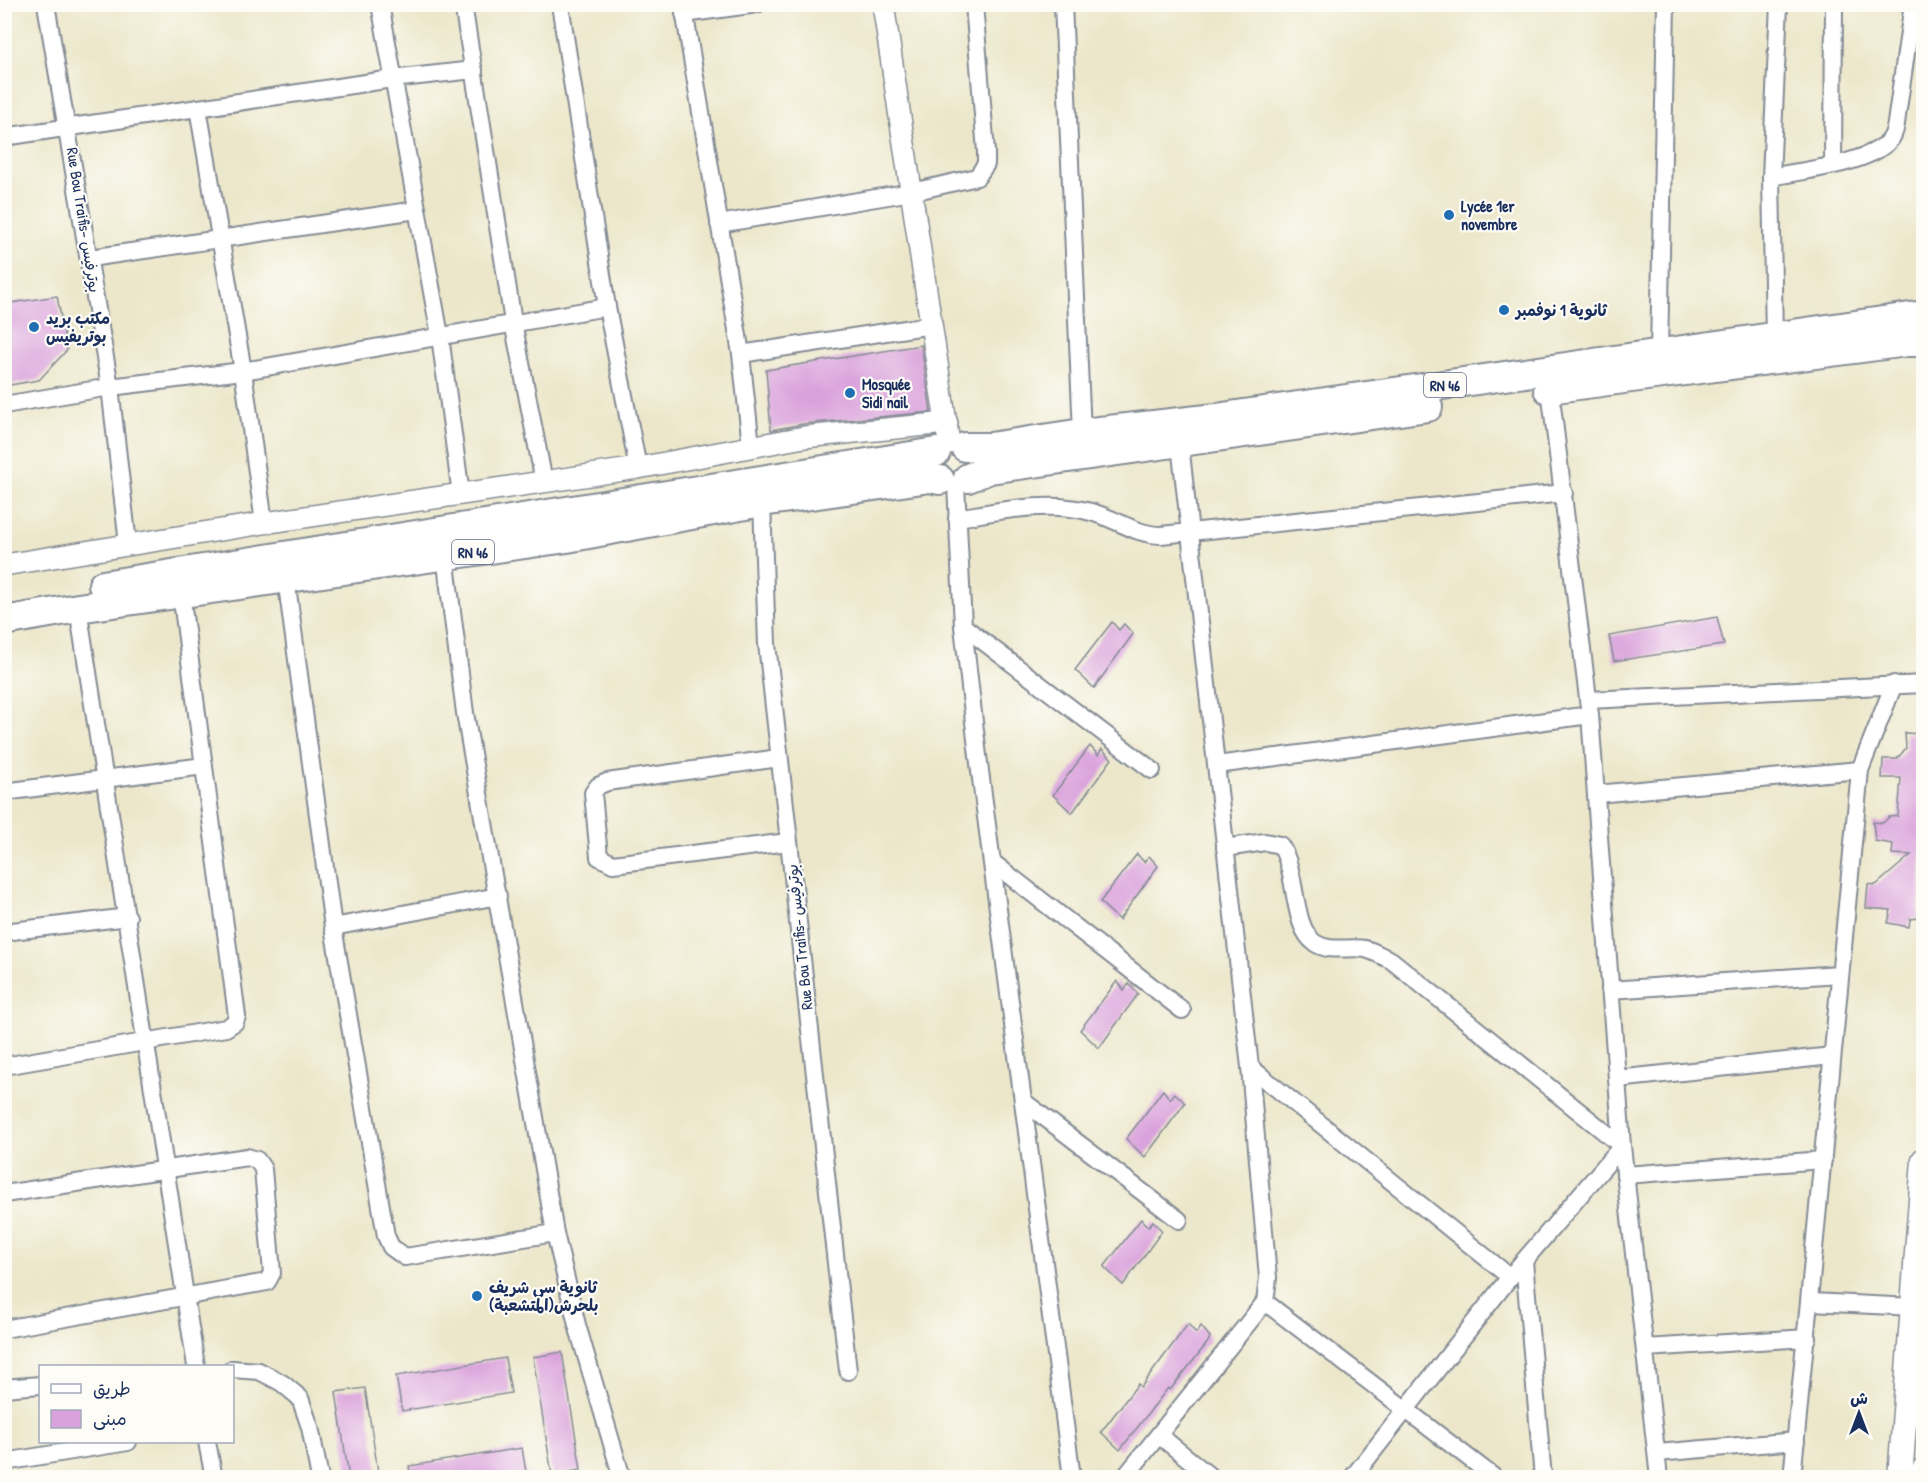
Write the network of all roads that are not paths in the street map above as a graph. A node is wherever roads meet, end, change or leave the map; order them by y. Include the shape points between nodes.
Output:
1 (46, 4) edge
2 (380, 4) edge
3 (463, 4) edge
4 (560, 4) edge
5 (757, 4) edge
6 (883, 4) edge
7 (974, 4) edge
8 (1062, 4) edge
9 (1666, 4) edge
10 (1779, 4) edge
11 (1834, 4) edge
12 (1913, 4) edge
13 (684, 9) edge
14 (474, 70) junction
15 (392, 79) junction
16 (198, 108) junction
17 (69, 127) junction
18 (4, 137) edge
19 (1833, 164) junction
20 (1771, 177) junction
21 (912, 192) junction
22 (417, 210) junction
23 (719, 224) junction
24 (220, 238) junction
25 (90, 258) junction
26 (607, 307) junction
27 (1923, 315) edge
28 (513, 322) junction
29 (932, 325) junction
30 (440, 336) junction
31 (1774, 337) junction
32 (1923, 342) edge
33 (741, 354) junction
34 (1659, 354) junction
35 (243, 371) junction
36 (110, 387) junction
37 (1550, 389) junction
38 (4, 405) edge
39 (1082, 433) junction
40 (949, 441) junction
41 (1180, 444) junction
42 (752, 446) junction
43 (638, 468) junction
44 (955, 481) junction
45 (544, 482) junction
46 (1564, 493) junction
47 (461, 495) junction
48 (762, 502) junction
49 (957, 518) junction
50 (264, 523) junction
51 (1189, 534) junction
52 (128, 544) junction
53 (445, 556) junction
54 (4, 565) edge
55 (286, 578) junction
56 (181, 593) junction
57 (4, 601) edge
58 (78, 608) junction
59 (4, 621) edge
60 (963, 626) junction
61 (1894, 684) junction
62 (1923, 684) edge
63 (1589, 708) junction
64 (779, 758) junction
65 (1217, 765) junction
66 (204, 766) junction
67 (1152, 770) dead end
68 (1860, 770) junction
69 (103, 781) junction
70 (4, 792) edge
71 (1596, 794) junction
72 (788, 842) junction
73 (1224, 848) junction
74 (992, 862) junction
75 (498, 896) junction
76 (128, 917) junction
77 (333, 927) junction
78 (4, 932) edge
79 (1839, 974) junction
80 (1610, 990) junction
81 (1182, 1010) dead end
82 (147, 1041) junction
83 (1832, 1056) junction
84 (4, 1066) edge
85 (1250, 1067) junction
86 (1617, 1079) junction
87 (1023, 1101) junction
88 (1622, 1146) junction
89 (1823, 1160) junction
90 (165, 1168) junction
91 (1923, 1168) edge
92 (1625, 1174) junction
93 (4, 1194) edge
94 (1179, 1220) dead end
95 (555, 1233) junction
96 (1524, 1261) junction
97 (1510, 1278) junction
98 (186, 1298) junction
99 (1265, 1302) junction
100 (1810, 1302) junction
101 (1914, 1307) junction
102 (4, 1329) edge
103 (1807, 1338) junction
104 (1645, 1348) junction
105 (196, 1365) edge
106 (234, 1369) edge
107 (848, 1371) dead end
108 (39, 1385) edge
109 (4, 1388) edge
110 (1404, 1409) junction
111 (1160, 1436) junction
112 (1796, 1441) junction
113 (122, 1443) edge
114 (207, 1443) edge
115 (1657, 1453) junction
116 (4, 1462) edge
117 (1923, 1470) edge
118 (214, 1478) edge
119 (320, 1478) edge
120 (622, 1478) edge
121 (1072, 1478) edge
122 (1124, 1478) edge
123 (1212, 1478) edge
124 (1352, 1478) edge
125 (1495, 1478) edge
126 (1543, 1478) edge
127 (1659, 1478) edge
128 (1792, 1478) edge
129 (1900, 1478) edge
130 (1923, 1478) edge

1 - 17 street, Rue Bou Traifis- بوترفيس
2 - 15 street
3 - 14 street
4 - 26 street
5 - 13 street
6 - 21 street
7 - 21 street via 986,164 977,177
8 - 39 street
9 - 34 street
10 - 20 street
11 - 19 street
12 - 19 street via 1894,133 1889,142 1875,151
13 - 23 street
14 - 15 street
14 - 28 street
15 - 16 street
15 - 22 street
16 - 17 street
16 - 24 street
17 - 18 street
17 - 25 street, Rue Bou Traifis- بوترفيس
19 - 20 street
20 - 31 street
21 - 23 street
21 - 29 street
22 - 24 street
22 - 30 street
23 - 33 street
24 - 25 street
24 - 35 street
25 - 36 street, Rue Bou Traifis- بوترفيس
26 - 28 street
26 - 43 street
27 - 31 highway, RN 46
28 - 30 street
28 - 45 street
29 - 33 street
29 - 40 street
30 - 35 street
30 - 47 street
31 - 34 highway, RN 46
32 - 37 highway, RN 46
33 - 42 street
34 - 39 highway, RN 46 via 1216,418
35 - 36 street
35 - 50 street
36 - 38 street
36 - 52 street, Rue Bou Traifis- بوترفيس
37 - 41 highway, RN 46
37 - 46 street
39 - 40 highway, RN 46 via 990,447
40 - 42 street via 815,435
40 - 44 highway via 933,467
40 - 44 highway via 974,458 974,465
40 - 57 highway, RN 46
41 - 44 highway, RN 46 via 990,470
41 - 51 street
42 - 43 street
43 - 45 street
44 - 48 highway, RN 46 via 930,478
44 - 49 street
45 - 47 street
46 - 51 street
46 - 63 street
47 - 50 street
48 - 53 highway, RN 46
48 - 64 street, Rue Bou Traifis- بوترفيس via 767,644
49 - 51 street via 1057,507 1091,512 1142,534
49 - 60 street
50 - 52 street
51 - 65 street
52 - 54 street
53 - 55 highway, RN 46
53 - 75 street via 465,713
55 - 56 highway, RN 46
55 - 77 street
56 - 58 highway, RN 46
56 - 66 street
58 - 59 highway, RN 46
58 - 69 street
60 - 67 street
60 - 74 street
61 - 62 street
61 - 63 street
61 - 68 street
63 - 65 street
63 - 71 street
64 - 72 street, Rue Bou Traifis- بوترفيس
64 - 72 street via 598,786 593,793 599,858 613,864
65 - 73 street
66 - 69 street
66 - 82 street via 237,1016 226,1028
68 - 71 street
68 - 79 street
69 - 70 street
69 - 76 street
71 - 80 street
72 - 107 street, Rue Bou Traifis- بوترفيس
73 - 85 street
73 - 88 street via 1265,842 1280,845 1288,857 1304,930 1314,943 1327,948 1366,949 1391,960
74 - 81 street
74 - 87 street
75 - 77 street
75 - 95 street
76 - 78 street
76 - 82 street
77 - 95 street via 391,1247 405,1257
79 - 80 street
79 - 83 street
80 - 86 street
82 - 84 street
82 - 90 street
83 - 86 street
83 - 89 street
85 - 97 street
85 - 99 street via 1268,1278
86 - 88 street
87 - 94 street
87 - 121 street
88 - 92 street
88 - 96 street
89 - 92 street
89 - 100 street
90 - 93 street
90 - 98 street
90 - 98 street via 247,1157 257,1160 263,1169 271,1278
91 - 101 main road
92 - 104 street
95 - 120 street via 577,1325
96 - 97 street
96 - 126 street
97 - 110 street
98 - 102 street
98 - 105 street
99 - 110 street
99 - 111 street
100 - 101 street
100 - 103 street
101 - 129 main road
103 - 104 street
103 - 112 street
104 - 115 street
106 - 119 street via 258,1371 300,1398
108 - 109 street
110 - 124 street
110 - 125 street
111 - 122 street
111 - 123 street
112 - 115 street
112 - 128 street
113 - 116 street
114 - 118 street
115 - 127 street
117 - 130 main road

